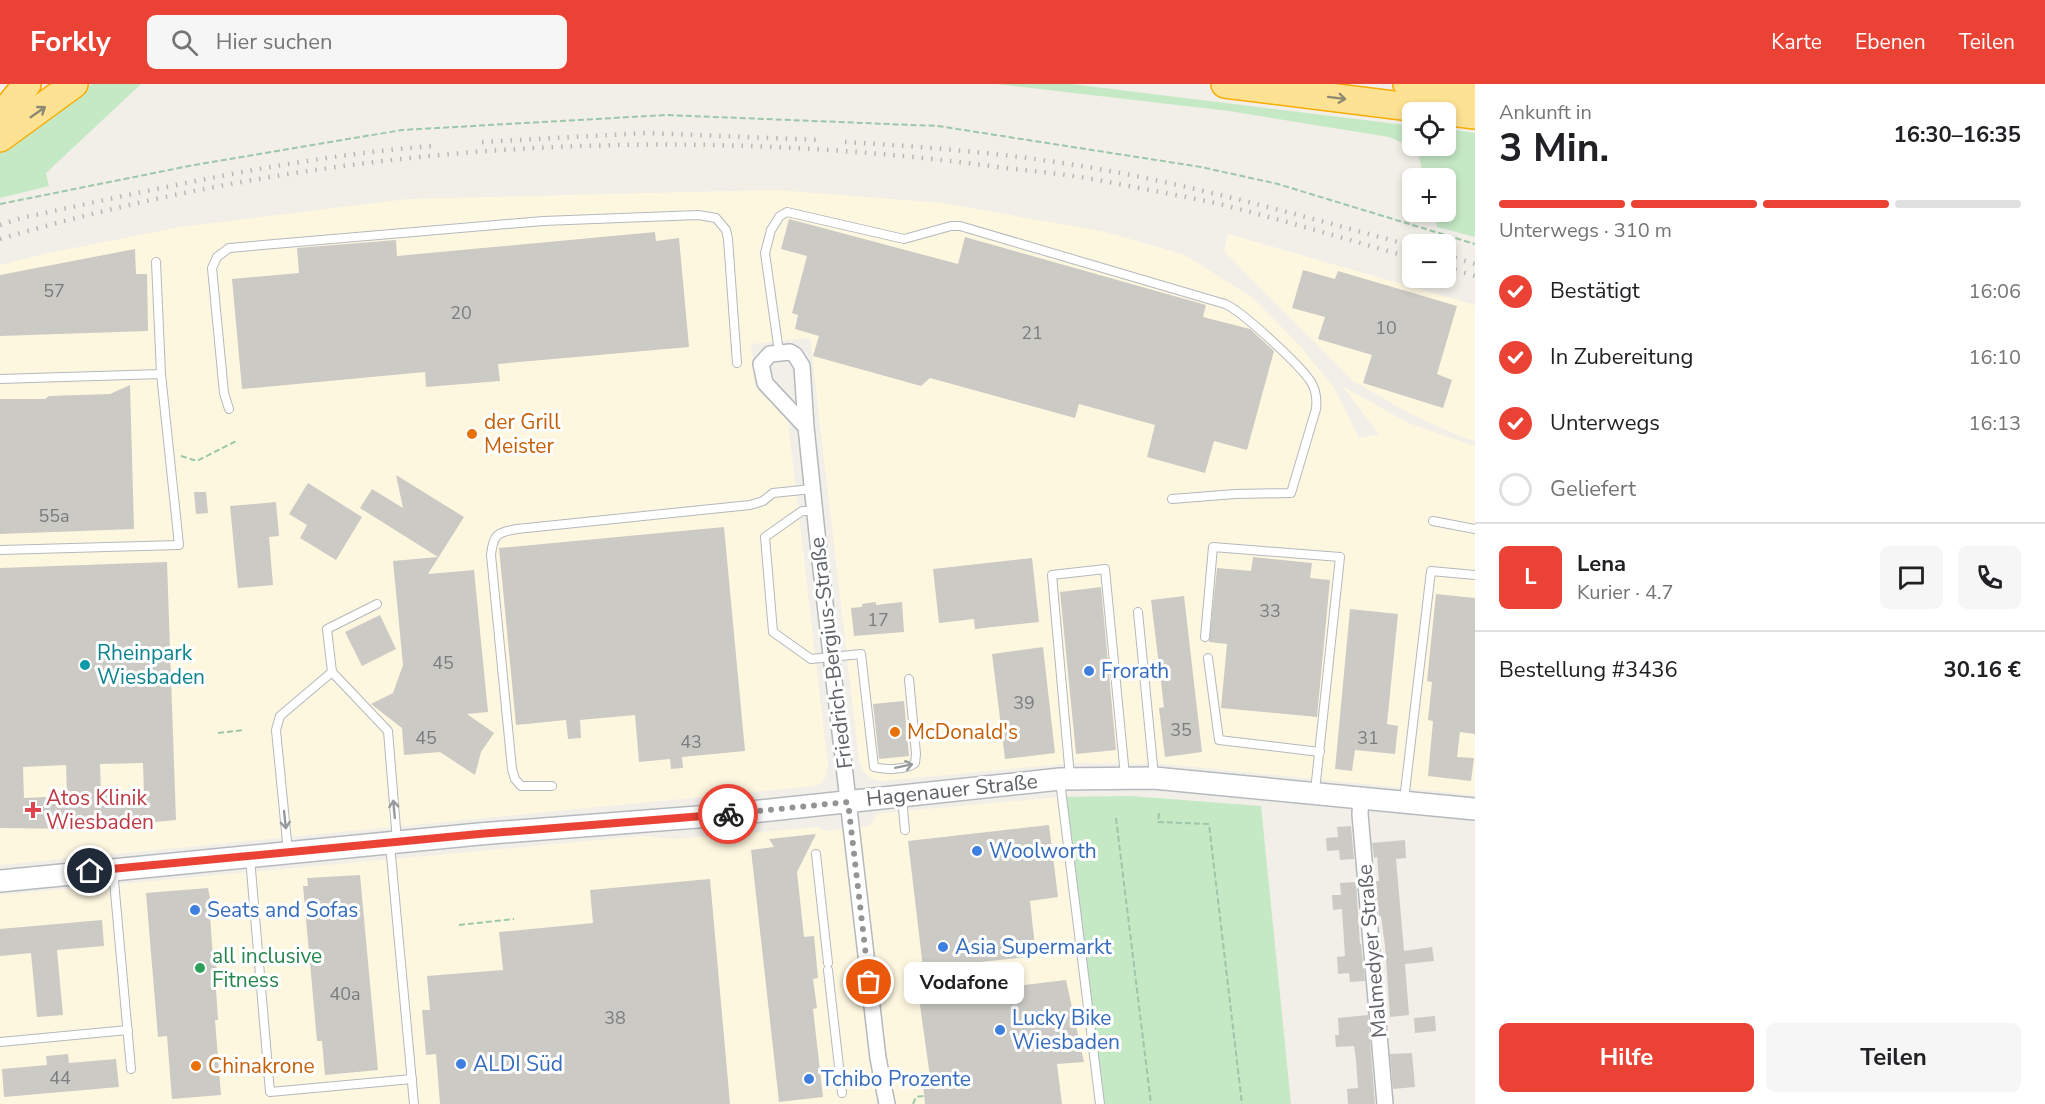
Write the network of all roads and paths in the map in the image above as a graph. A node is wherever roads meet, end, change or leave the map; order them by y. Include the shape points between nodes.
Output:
1 (27, 84) edge
2 (74, 84) edge
3 (1225, 84) edge
4 (1407, 84) edge
5 (1475, 91) edge
6 (0, 112) edge
7 (1475, 115) edge
8 (0, 138) edge
9 (0, 204) edge
10 (1475, 244) edge
11 (156, 261) dead end
12 (779, 352) junction
13 (737, 363) dead end
14 (161, 374) junction
15 (0, 380) edge
16 (228, 409) dead end
17 (806, 427) junction
18 (238, 440) dead end
19 (170, 452) junction
20 (812, 489) junction
21 (1172, 499) dead end
22 (815, 511) junction
23 (1433, 521) dead end
24 (1475, 529) edge
25 (0, 550) edge
26 (1475, 575) edge
27 (377, 604) dead end
28 (1138, 612) dead end
29 (1205, 637) dead end
30 (831, 657) junction
31 (1208, 658) dead end
32 (332, 672) junction
33 (909, 679) dead end
34 (244, 730) dead end
35 (218, 733) dead end
36 (1320, 752) junction
37 (1125, 777) junction
38 (1154, 778) junction
39 (1065, 779) junction
40 (552, 786) dead end
41 (1315, 792) junction
42 (901, 795) junction
43 (1361, 797) junction
44 (848, 802) junction
45 (1404, 802) junction
46 (1475, 809) edge
47 (1159, 813) dead end
48 (1116, 818) dead end
49 (905, 830) dead end
50 (394, 843) junction
51 (288, 853) junction
52 (816, 854) dead end
53 (250, 856) junction
54 (113, 869) junction
55 (0, 881) edge
56 (514, 919) dead end
57 (459, 925) dead end
58 (128, 1030) junction
59 (0, 1042) edge
60 (878, 1058) junction
61 (131, 1069) dead end
62 (412, 1079) junction
63 (842, 1094) dead end
64 (924, 1096) dead end
65 (414, 1104) edge
66 (877, 1104) edge
67 (887, 1104) edge
68 (913, 1104) edge
69 (1100, 1104) edge
70 (1151, 1104) edge
71 (1242, 1104) edge
72 (1385, 1104) edge

1 - 6 highway
8 -> 2 highway
3 -> 7 highway
4 - 5 highway
9 - 10 path via 194,165 402,130 666,115 938,126 1200,167 1278,184
11 - 14 lane
12 - 17 street, Friedrich-Bergius-Straße via 790,352 800,360
12 - 17 street via 764,359 762,375
12 - 21 lane via 765,253 771,230 787,212 904,239 960,226 1225,304 1239,312 1300,368 1311,383 1316,409 1291,493
13 - 16 lane via 728,239 716,218 698,214 543,221 229,248 217,257 212,268
14 - 15 lane
14 - 19 lane
17 - 20 street, Friedrich-Bergius-Straße
18 - 19 path via 197,461
19 - 25 lane via 179,545
20 - 22 street, Friedrich-Bergius-Straße
20 - 40 lane via 773,493 750,505 502,531 493,540 491,555 512,769 521,786
22 - 30 street, Friedrich-Bergius-Straße
22 - 30 lane via 802,512 765,537 773,632 811,659
23 - 24 lane
26 - 45 lane via 1431,571
27 - 32 lane via 327,629
28 - 38 lane
29 - 36 lane via 1213,547 1340,557
30 -> 33 lane via 861,654 874,767 880,769 915,763
30 - 44 street, Friedrich-Bergius-Straße
31 - 36 lane via 1219,740
50 -> 32 lane via 388,731
32 -> 51 lane via 277,720
34 - 35 path
36 - 41 lane
37 - 38 street, Hagenauer Straße
37 - 39 street, Hagenauer Straße
37 - 39 lane via 1105,568 1052,575
38 - 41 street, Hagenauer Straße
39 - 42 street, Hagenauer Straße
39 - 69 lane
41 - 43 street, Hagenauer Straße
42 - 44 street, Hagenauer Straße
42 - 49 lane
43 - 45 street, Hagenauer Straße
43 - 72 street, Malmedyer Straße
44 - 50 street, Hagenauer Straße
44 - 60 street, Friedrich-Bergius-Straße
45 - 46 street, Hagenauer Straße
47 - 71 path via 1158,822 1209,824
48 - 70 path
50 - 51 street, Hagenauer Straße
50 - 62 lane
51 - 53 street, Hagenauer Straße
52 - 63 lane
53 - 54 street, Hagenauer Straße
53 - 62 lane via 270,1092
54 - 55 street, Hagenauer Straße
54 - 58 lane
56 - 57 path
58 - 59 lane
58 - 61 lane
60 - 66 street, Friedrich-Bergius-Straße
60 - 67 street, Friedrich-Bergius-Straße
62 - 65 lane
64 - 68 path via 916,1097

